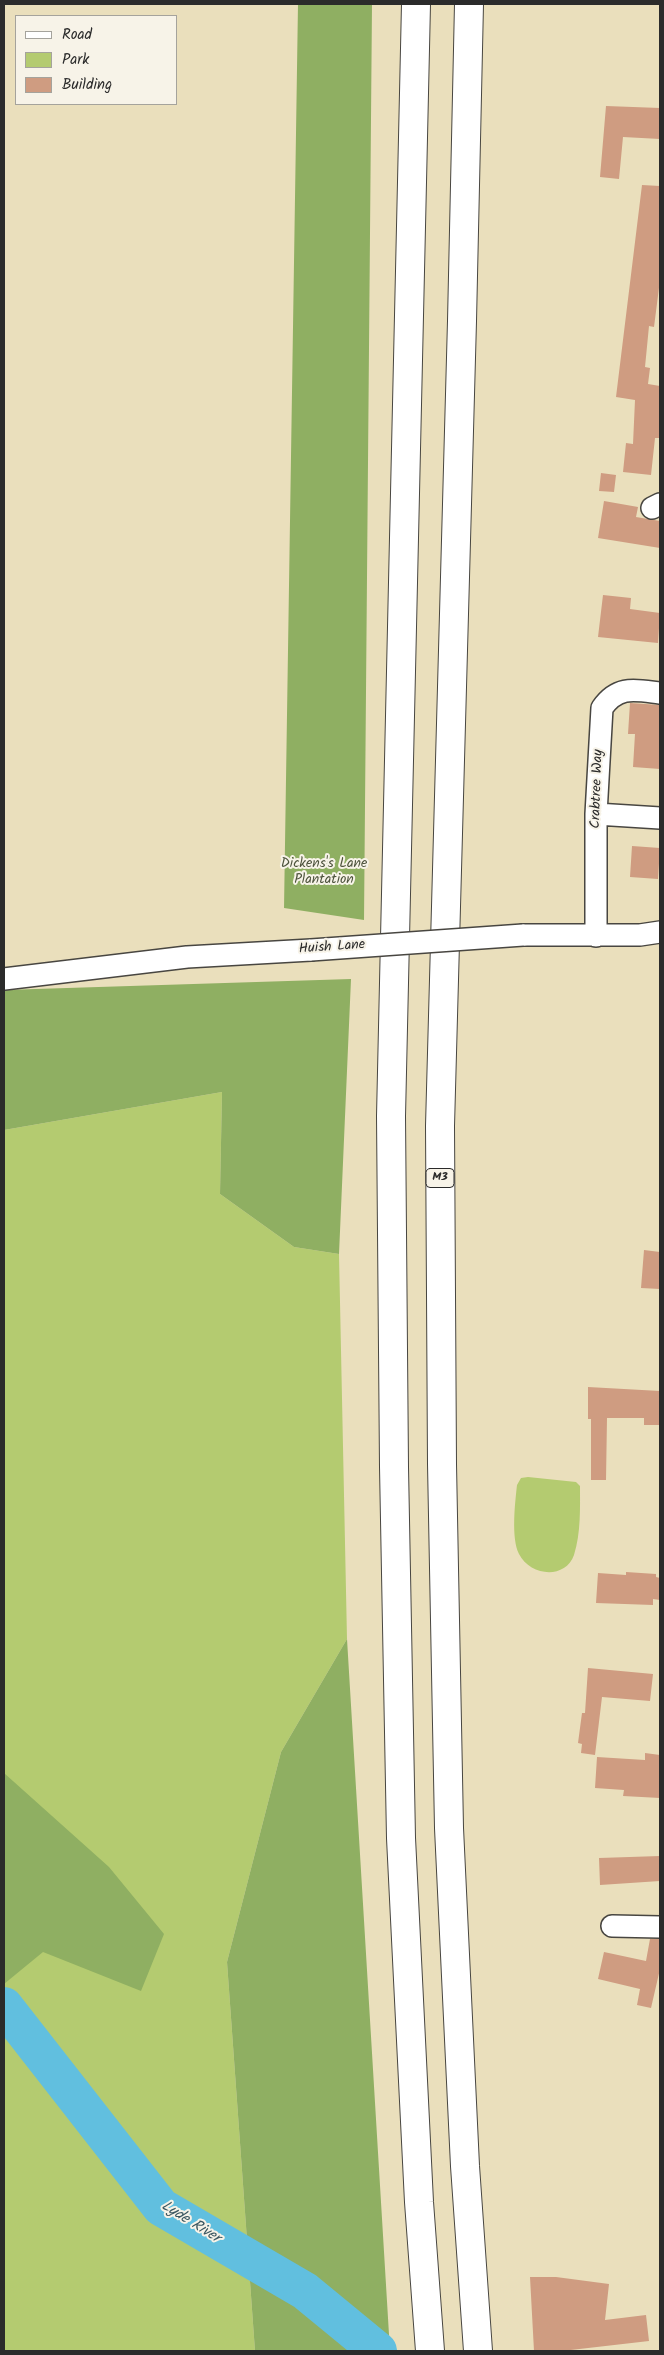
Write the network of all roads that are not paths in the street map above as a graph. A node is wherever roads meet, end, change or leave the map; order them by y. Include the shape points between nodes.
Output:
1 (416, 4) edge
2 (468, 4) edge
3 (660, 693) edge
4 (596, 814) junction
5 (660, 818) edge
6 (660, 932) edge
7 (596, 936) junction
8 (4, 979) edge
9 (612, 1926) dead end
10 (660, 1927) edge
11 (430, 2351) edge
12 (478, 2351) edge

1 - 11 highway via 391,1116 401,1838 419,2202
2 - 12 highway, M3 via 440,1136 449,1828 464,2166
3 - 4 street, Crabtree Way via 620,692 610,696 602,708
4 - 5 street
4 - 7 street, Crabtree Way
6 - 7 street, Huish Lane
7 - 8 street, Huish Lane, bridge via 523,935 186,957
9 - 10 street

